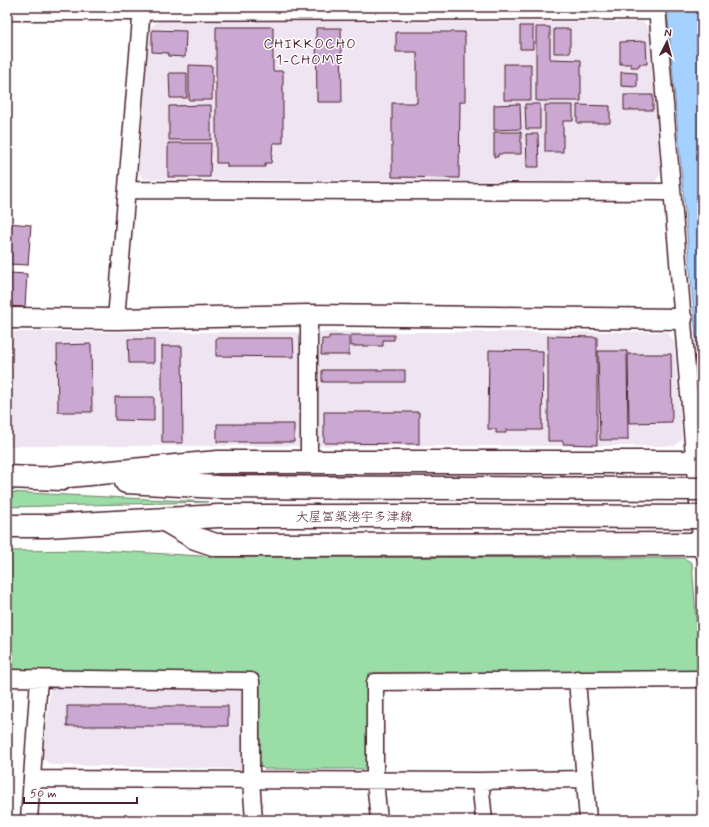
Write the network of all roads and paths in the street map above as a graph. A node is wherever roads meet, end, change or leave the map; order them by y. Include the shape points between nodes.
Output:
1 (142, 9) edge
2 (657, 9) edge
3 (7, 12) edge
4 (127, 190) junction
5 (672, 192) junction
6 (309, 315) junction
7 (7, 318) edge
8 (116, 319) junction
9 (682, 320) junction
10 (309, 462) junction
11 (694, 462) junction
12 (7, 477) edge
13 (47, 478) junction
14 (702, 489) edge
15 (702, 517) edge
16 (163, 519) junction
17 (7, 526) edge
18 (702, 544) edge
19 (702, 552) edge
20 (7, 678) edge
21 (39, 679) junction
22 (702, 679) edge
23 (577, 680) junction
24 (32, 779) junction
25 (584, 779) junction
26 (251, 780) junction
27 (375, 781) junction
28 (480, 781) junction
29 (28, 820) edge
30 (254, 820) edge
31 (379, 820) edge
32 (484, 820) edge
33 (588, 820) edge

1 - 2 street
1 - 3 street
1 - 4 street
2 - 5 street
4 - 5 street
4 - 8 street
5 - 9 street
6 - 8 street
6 - 9 street
6 - 10 street
7 - 8 street
9 - 11 street
10 - 11 main road
10 - 13 main road via 218,462
11 - 18 street
12 - 13 main road
13 - 14 main road, bridge via 218,487
15 - 16 main road, 大屋冨築港宇多津線, bridge via 218,516
16 - 17 main road, 大屋冨築港宇多津線
16 - 18 main road via 195,538 216,545
18 - 19 street
20 - 21 street
21 - 24 street
21 - 26 street via 251,681
22 - 23 street
23 - 25 street
23 - 27 street via 376,682
24 - 26 street
24 - 29 street
25 - 28 street
25 - 33 street
26 - 27 street
26 - 30 street
27 - 28 street
27 - 31 street
28 - 32 street

